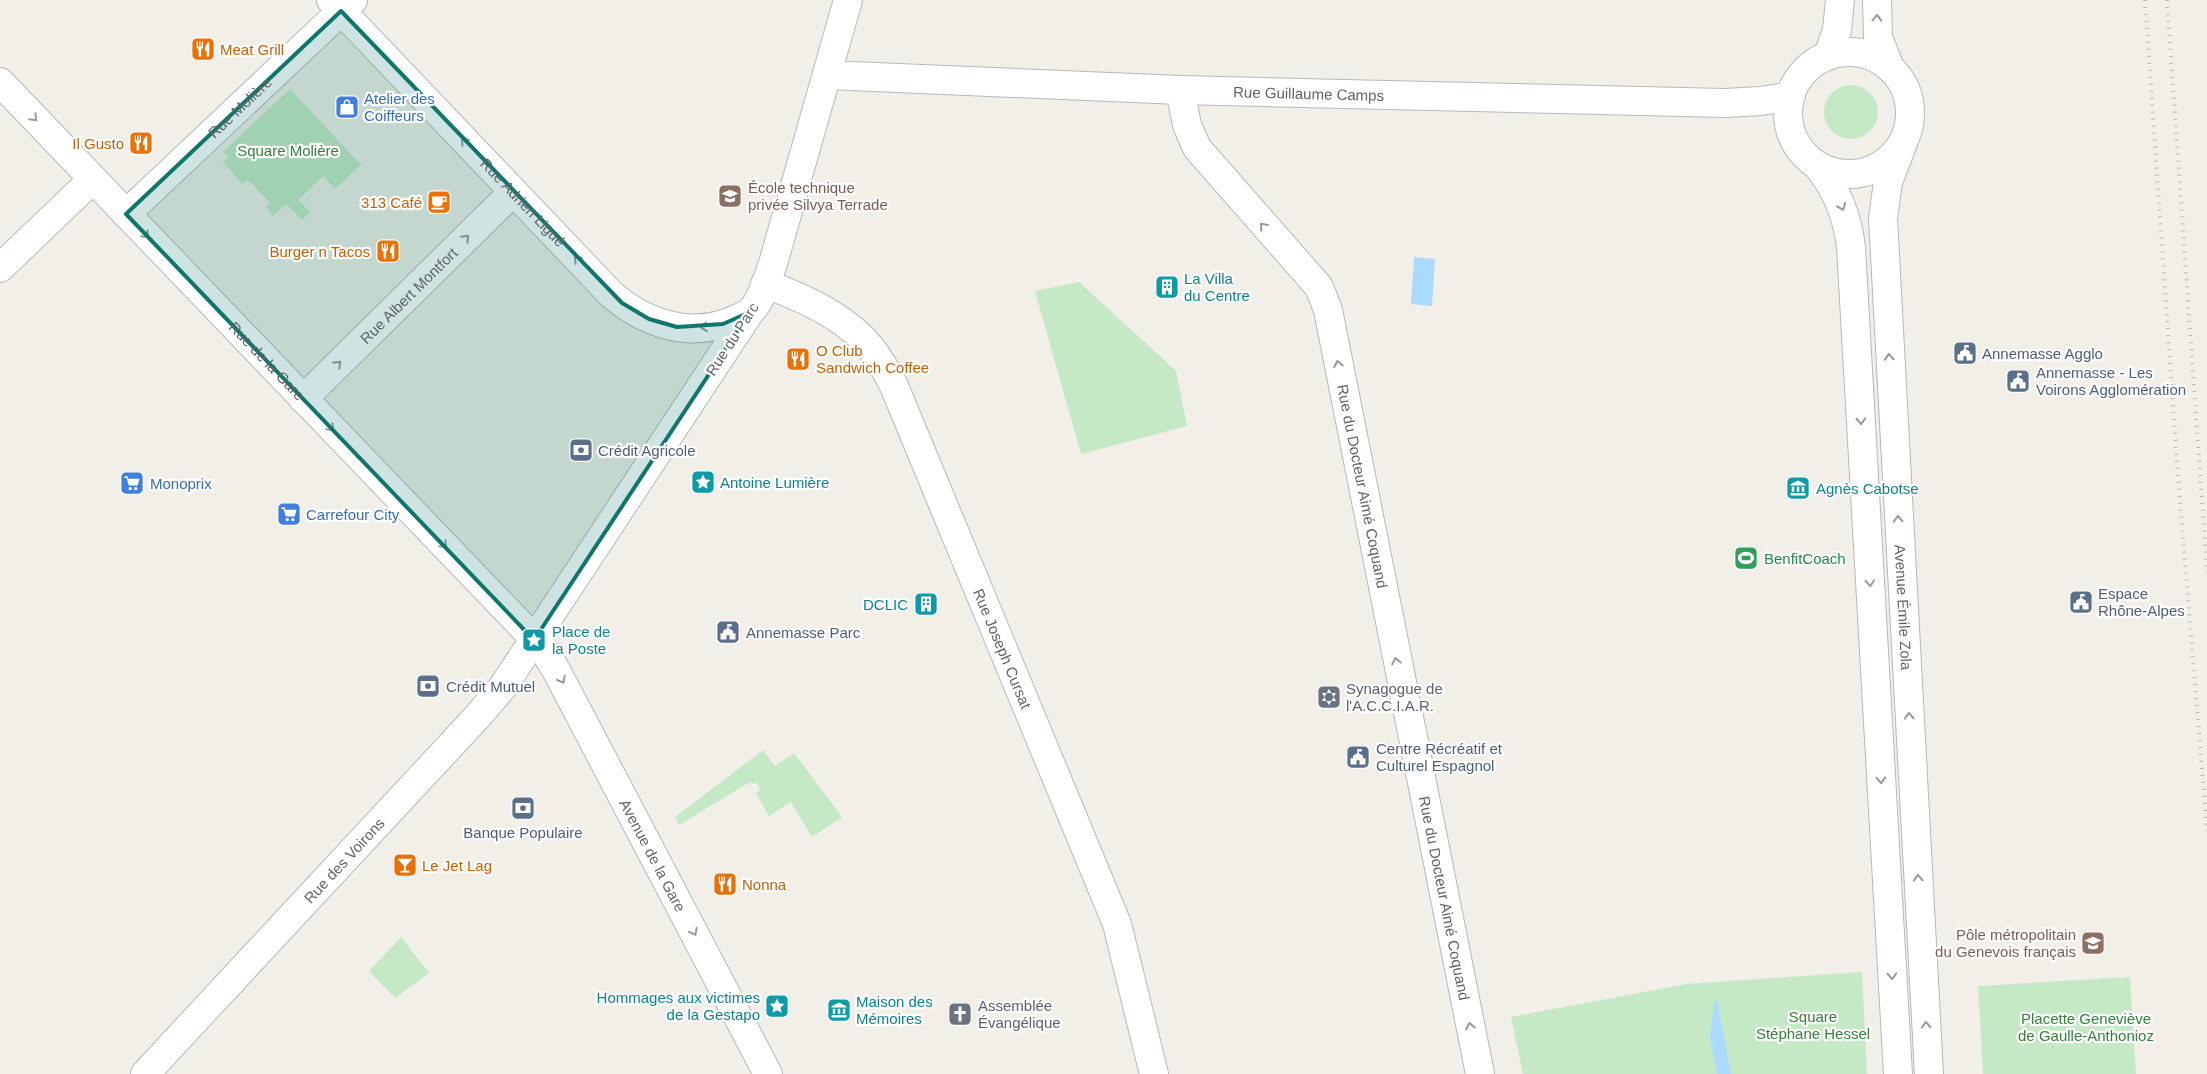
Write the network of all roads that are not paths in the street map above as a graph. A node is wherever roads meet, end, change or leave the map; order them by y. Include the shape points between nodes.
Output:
1 (848, 0) edge
2 (1840, 0) edge
3 (1877, 0) edge
4 (342, 4) edge
5 (1828, 56) junction
6 (1890, 68) junction
7 (827, 76) junction
8 (0, 82) edge
9 (1180, 90) junction
10 (1791, 96) junction
11 (1903, 143) junction
12 (1818, 166) junction
13 (93, 179) junction
14 (512, 192) junction
15 (126, 214) junction
16 (0, 268) edge
17 (765, 284) junction
18 (750, 312) junction
19 (304, 399) junction
20 (534, 640) junction
21 (145, 1074) edge
22 (768, 1074) edge
23 (1154, 1074) edge
24 (1480, 1074) edge
25 (1898, 1074) edge
26 (1929, 1074) edge

1 - 7 street, Rue du Parc
2 - 5 street via 1837,30
6 -> 3 street via 1878,37
14 -> 4 street, Rue Adrien Ligué
4 - 15 street, Rue Molière
5 - 6 street via 1850,52 1864,54
5 - 10 street via 1804,74
6 - 11 street via 1905,89 1909,105 1908,129
7 - 9 street, Rue Guillaume Camps
7 - 17 street, Rue du Parc
8 -> 13 street, Rue de la Gare
9 - 10 street, Rue Guillaume Camps via 1723,103
24 -> 9 street, Rue du Docteur Aimé Coquand via 1328,310 1318,287 1197,148 1187,125
10 - 12 street via 1790,122 1795,140 1804,154
11 - 12 street via 1889,160 1862,173 1839,173
26 -> 11 street, Avenue Émile Zola via 1883,218 1888,182
12 -> 25 street, Avenue Émile Zola via 1831,183 1845,212 1851,246
13 - 15 street, Rue de la Gare
13 - 16 street
18 -> 14 street, Rue Adrien Ligué via 708,327 677,327 635,312 611,294
19 -> 14 street, Rue Albert Montfort
15 -> 19 street, Rue de la Gare
17 - 18 street, Rue du Parc
17 - 23 street, Rue Joseph Cursat via 809,302 842,321 870,346 894,386 1117,924
18 - 20 street, Rue du Parc
19 -> 20 street, Rue de la Gare
20 - 21 street, Rue des Voirons via 502,688 477,717
20 -> 22 street, Avenue de la Gare via 556,670

